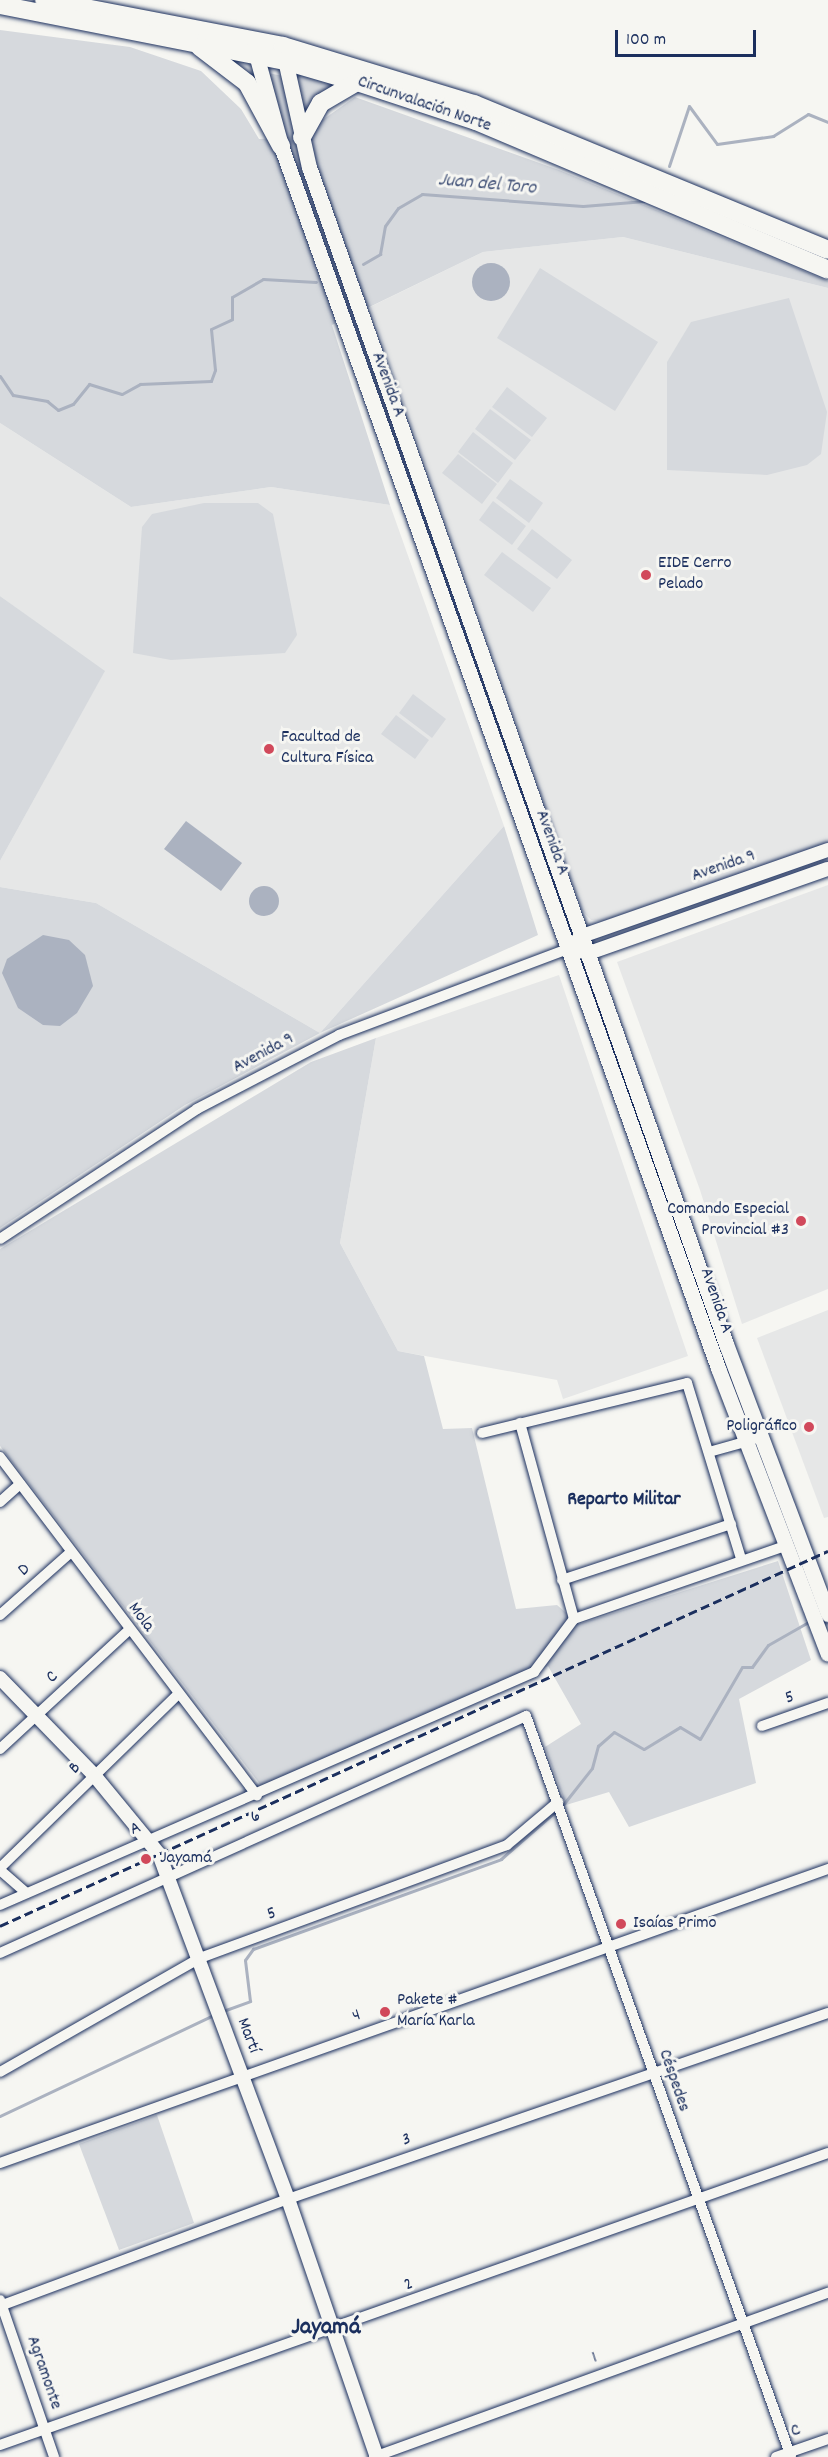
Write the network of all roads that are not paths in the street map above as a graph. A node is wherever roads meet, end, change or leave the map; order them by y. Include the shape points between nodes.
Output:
1 (44, 0) edge
2 (0, 5) edge
3 (193, 43) junction
4 (255, 48) junction
5 (284, 54) junction
6 (357, 82) junction
7 (302, 137) junction
8 (281, 146) junction
9 (828, 250) edge
10 (828, 270) edge
11 (517, 753) junction
12 (505, 772) junction
13 (828, 850) edge
14 (828, 869) edge
15 (582, 936) junction
16 (568, 949) junction
17 (589, 953) junction
18 (0, 1239) edge
19 (520, 1422) junction
20 (482, 1433) dead end
21 (761, 1437) junction
22 (745, 1442) junction
23 (709, 1452) junction
24 (0, 1457) edge
25 (20, 1484) junction
26 (0, 1502) edge
27 (731, 1524) junction
28 (788, 1545) junction
29 (71, 1552) junction
30 (741, 1559) junction
31 (562, 1580) junction
32 (822, 1610) edge
33 (0, 1615) edge
34 (574, 1619) junction
35 (129, 1630) junction
36 (828, 1654) edge
37 (0, 1678) edge
38 (177, 1695) junction
39 (828, 1703) edge
40 (36, 1716) junction
41 (526, 1716) joint
42 (762, 1726) dead end
43 (0, 1749) edge
44 (94, 1775) junction
45 (257, 1795) junction
46 (560, 1806) junction
47 (153, 1841) junction
48 (0, 1869) edge
49 (828, 1869) edge
50 (169, 1875) junction
51 (26, 1893) junction
52 (0, 1905) edge
53 (610, 1946) junction
54 (0, 1953) edge
55 (200, 1958) junction
56 (828, 2013) edge
57 (0, 2072) edge
58 (652, 2074) junction
59 (243, 2075) junction
60 (828, 2153) edge
61 (0, 2163) edge
62 (288, 2199) junction
63 (698, 2199) junction
64 (828, 2293) edge
65 (1, 2304) edge
66 (739, 2324) junction
67 (334, 2330) junction
68 (44, 2429) junction
69 (828, 2439) edge
70 (0, 2445) edge
71 (790, 2455) edge
72 (54, 2457) edge
73 (376, 2457) edge
74 (776, 2457) edge

1 - 4 highway, Circunvalación Norte
2 - 3 highway, Circunvalación Norte
3 - 4 highway, Circunvalación Norte
3 - 8 highway via 248,83
4 - 5 highway, Circunvalación Norte
4 - 8 main road, Avenida A
5 - 6 highway, Circunvalación Norte
5 - 7 main road, Avenida A
5 - 9 highway, Circunvalación Norte via 474,104
6 - 7 highway via 321,103
6 - 10 highway, Circunvalación Norte via 476,121
7 - 11 main road, Avenida A
8 - 12 main road, Avenida A
11 - 12 main road
11 - 15 main road, Avenida A
12 - 16 main road, Avenida A
13 - 15 street, Avenida 9
14 - 17 street, Avenida 9
15 - 16 street, Avenida 9
15 - 17 main road, Avenida A
16 - 17 street
16 - 18 street, Avenida 9 via 339,1035 197,1109
16 - 22 main road, Avenida A
17 - 21 main road, Avenida A
19 - 20 street
19 - 23 street via 687,1383
19 - 31 street
21 - 22 street
21 - 32 main road, Avenida A
22 - 23 street
22 - 28 main road, Avenida A
23 - 27 street
24 - 25 street, Mola
25 - 26 street
25 - 29 street, Mola
27 - 30 street
27 - 31 street
28 - 30 street
28 - 32 main road, Avenida A
29 - 33 street, D
29 - 35 street, Mola
30 - 34 street
31 - 34 street
32 - 36 main road, Avenida A via 818,1627
34 - 45 street, A via 534,1672
35 - 38 street, Mola
35 - 40 street, C
37 - 40 street, Martí
38 - 44 street, B
38 - 45 street, Mola
39 - 42 street, 5
40 - 43 street, C
40 - 44 street, Martí
41 - 46 street, Céspedes
41 - 50 street, 6
44 - 47 street, Martí
44 - 48 street, B
45 - 47 street, A
46 - 53 street, Céspedes
46 - 55 street, 5 via 507,1845 468,1863
47 - 50 street, Martí
47 - 51 street, A
48 - 51 street
49 - 53 street, 4
50 - 54 street, 6
50 - 55 street, Martí
51 - 52 street, A
53 - 58 street, Céspedes
53 - 59 street, 4
55 - 57 street, 5
55 - 59 street, Martí
56 - 58 street, 3
58 - 62 street, 3
58 - 63 street, Céspedes
59 - 61 street, 4
59 - 62 street, Martí
60 - 63 street, 2
62 - 65 street, 3
62 - 67 street, Martí
63 - 66 street, Céspedes
63 - 67 street, 2
64 - 66 street, 1
65 - 68 street, Agramonte
66 - 71 street, Céspedes
66 - 73 street, 1
67 - 68 street, 2
67 - 73 street, Martí
68 - 70 street, 2
68 - 72 street, Agramonte
69 - 71 street, C
71 - 74 street, C

